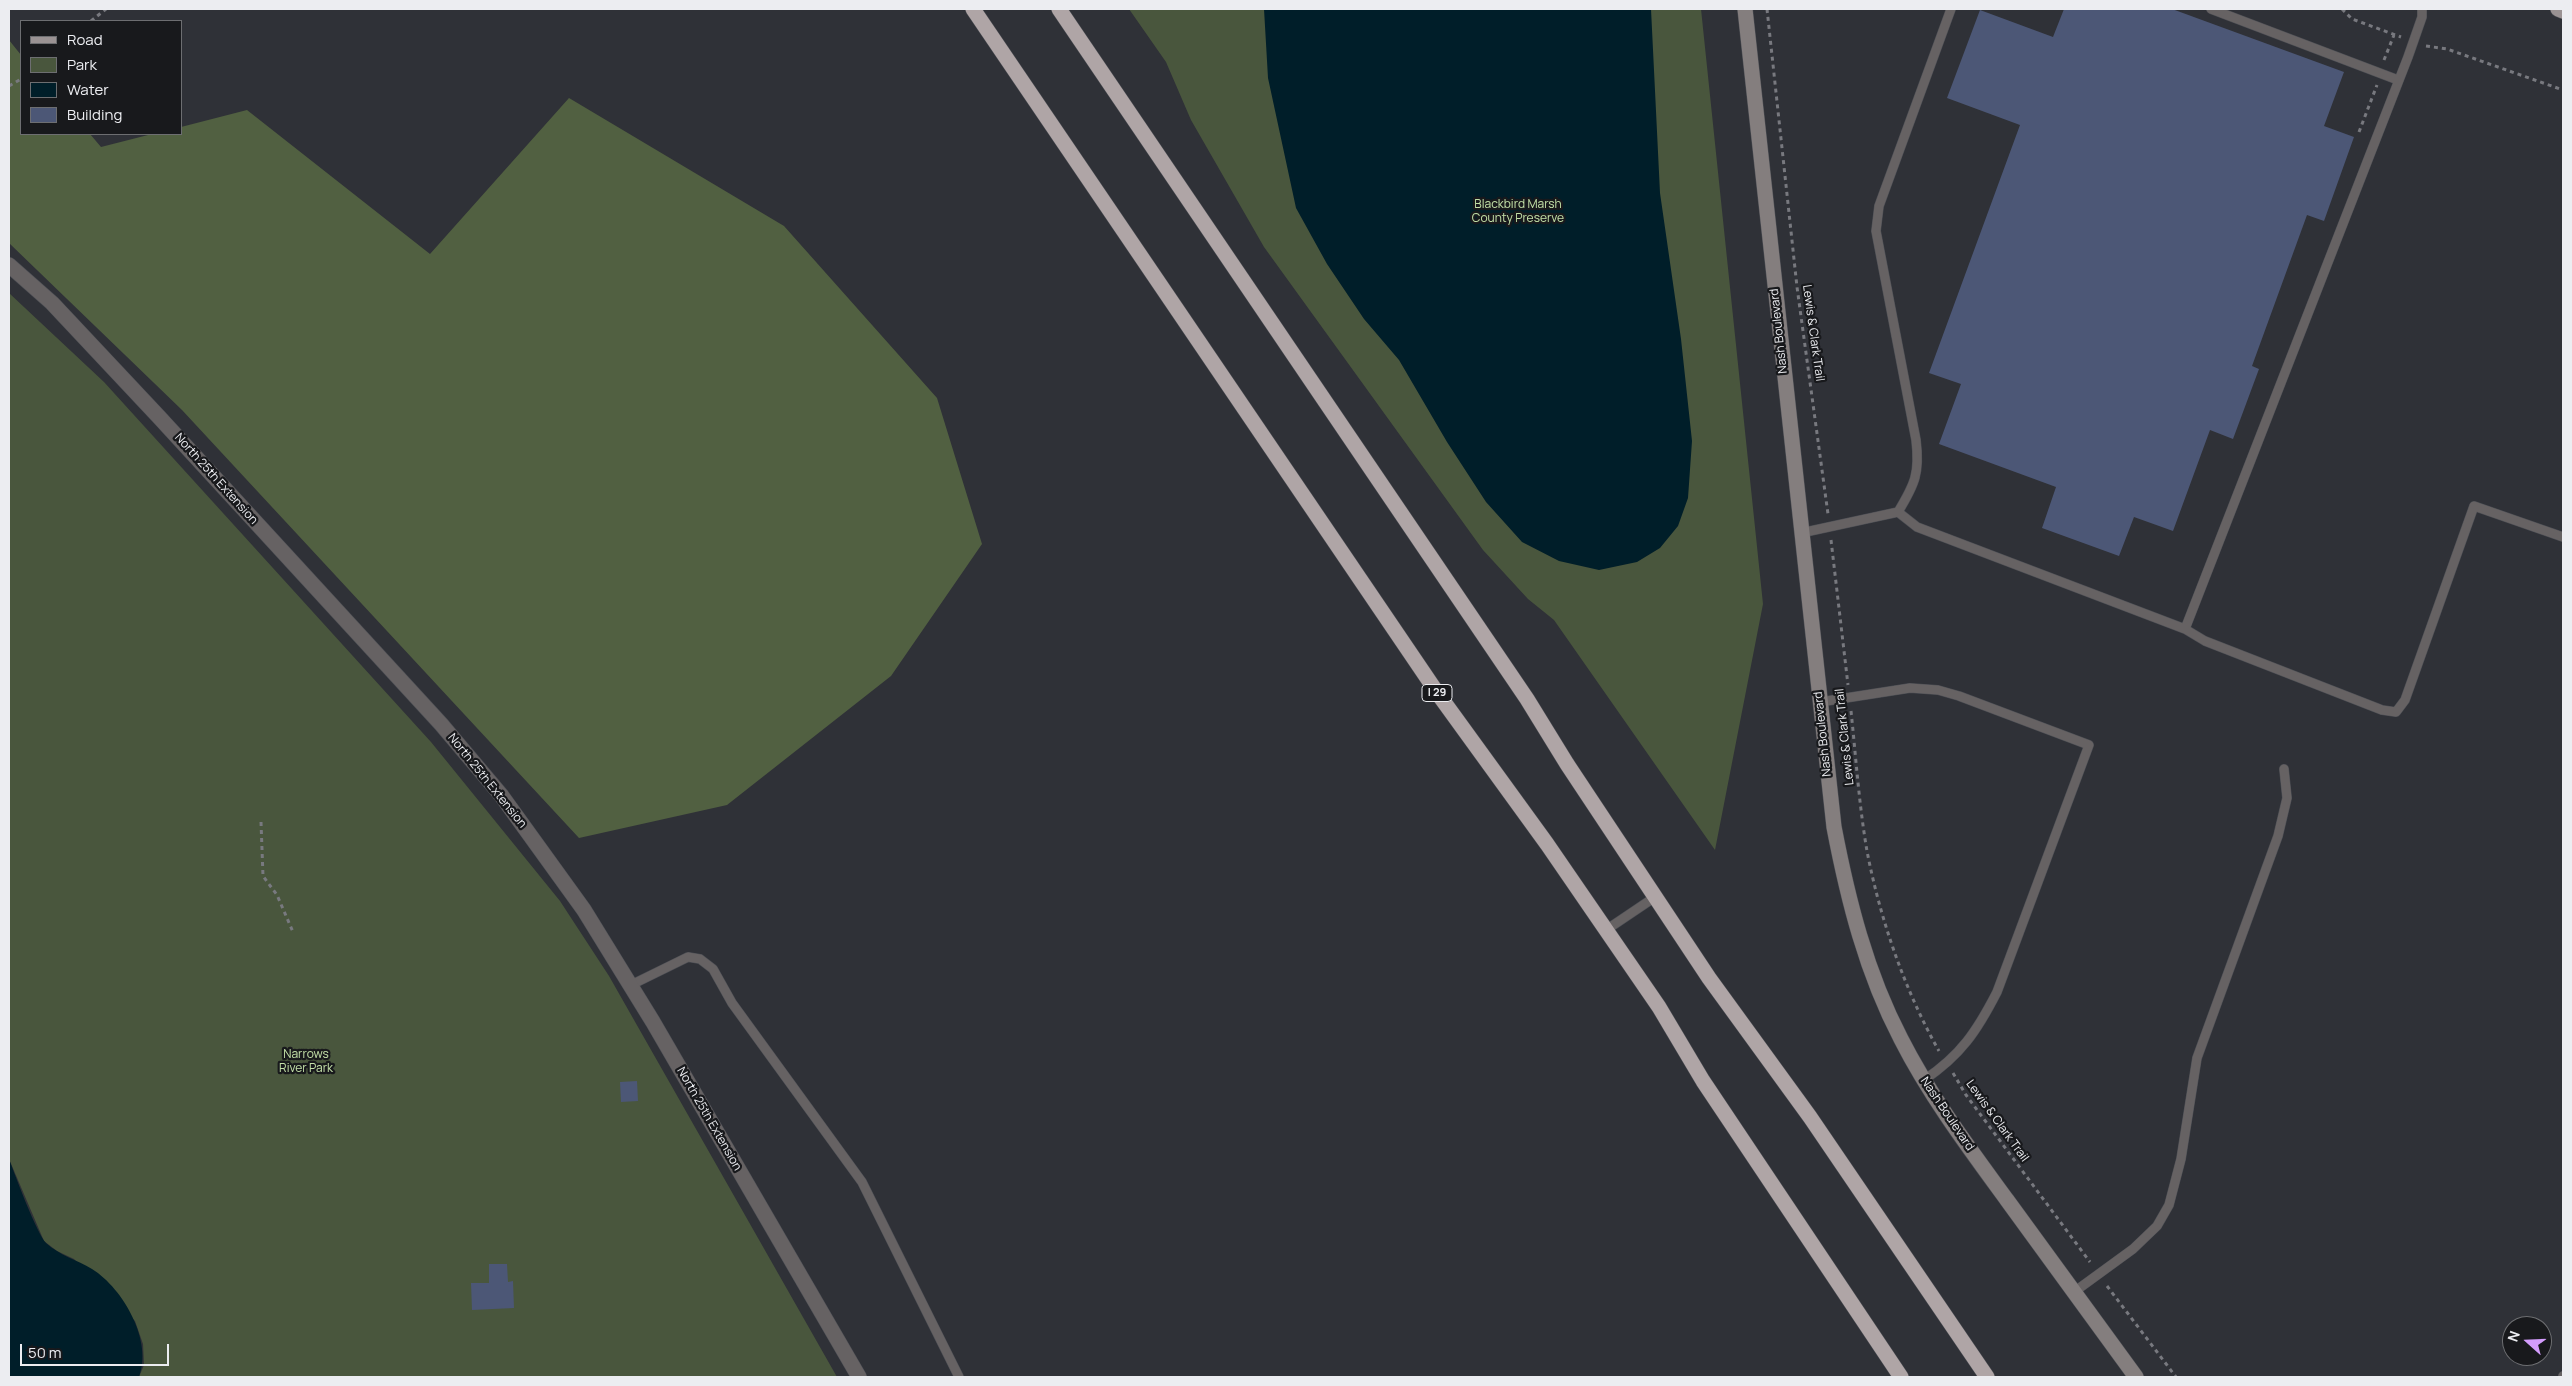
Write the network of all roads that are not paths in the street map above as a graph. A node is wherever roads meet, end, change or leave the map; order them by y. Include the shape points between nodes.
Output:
1 (973, 9) edge
2 (1059, 9) edge
3 (1745, 9) edge
4 (1951, 9) edge
5 (2212, 9) edge
6 (2422, 9) edge
7 (2558, 9) edge
8 (2563, 11) edge
9 (2398, 80) junction
10 (9, 264) edge
11 (1898, 512) junction
12 (1801, 533) junction
13 (2563, 536) edge
14 (2185, 629) junction
15 (1820, 702) junction
16 (2284, 770) dead end
17 (1655, 896) junction
18 (1606, 930) junction
19 (631, 985) junction
20 (1924, 1080) junction
21 (2074, 1292) junction
22 (859, 1377) edge
23 (959, 1377) edge
24 (1901, 1377) edge
25 (1987, 1377) edge
26 (2136, 1377) edge

1 - 18 highway, I 29 via 1430,683
2 - 17 highway via 1527,699
3 - 12 street, Nash Boulevard
4 - 11 lane via 1879,206 1876,231 1919,466
5 - 9 lane
6 - 9 lane via 2422,17
7 - 8 main road
9 - 14 lane
10 - 19 street, North 25th Extension via 52,303 441,724 501,795 556,868
11 - 12 lane
11 - 14 lane via 1917,527
12 - 15 street, Nash Boulevard
13 - 14 lane via 2474,506 2405,700 2396,712 2382,710 2205,641
15 - 20 street, Nash Boulevard via 1834,827 1844,882 1873,977 1900,1038
15 - 20 lane via 1910,688 1938,690 2089,745 1997,992 1978,1028 1947,1064
16 - 21 lane via 2287,798 2278,836 2196,1058 2181,1159 2169,1205 2157,1226 2133,1248
17 - 18 lane
17 - 25 highway
18 - 24 highway, I 29
19 - 22 street, North 25th Extension
19 - 23 lane via 688,957 700,959 713,969 732,1003 862,1182
20 - 21 street, Nash Boulevard via 1949,1120
21 - 26 street, Nash Boulevard

